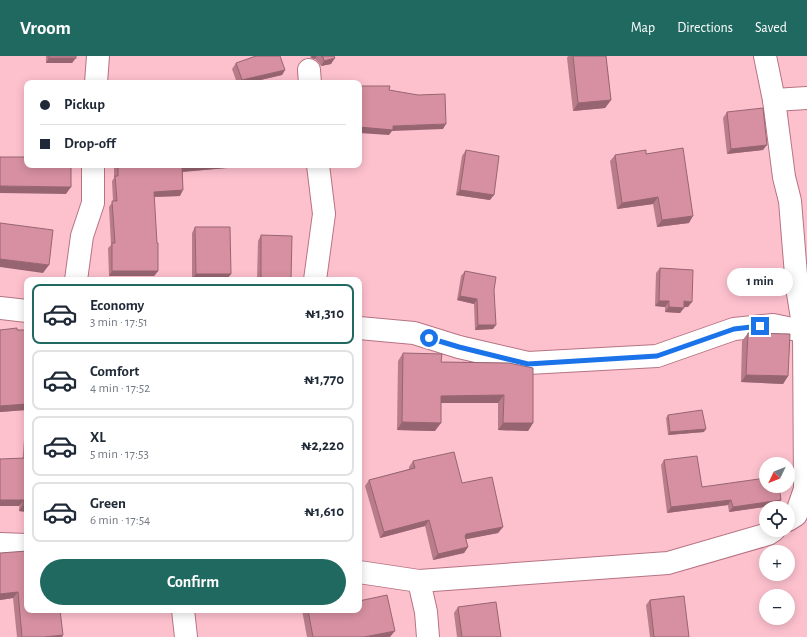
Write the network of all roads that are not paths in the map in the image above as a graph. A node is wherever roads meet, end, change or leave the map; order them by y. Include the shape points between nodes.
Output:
1 (98, 56) edge
2 (765, 56) edge
3 (96, 80) edge
4 (807, 98) edge
5 (774, 100) junction
6 (93, 168) edge
7 (318, 168) edge
8 (76, 277) edge
9 (315, 277) edge
10 (0, 308) edge
11 (24, 311) edge
12 (362, 328) edge
13 (806, 331) edge
14 (795, 516) edge
15 (759, 537) edge
16 (0, 544) edge
17 (24, 545) edge
18 (362, 572) edge
19 (419, 581) junction
20 (183, 613) edge
21 (186, 637) edge
22 (428, 637) edge

1 - 3 street
2 - 5 street
4 - 5 street
5 - 13 street via 784,177 790,201 797,288
6 - 8 street via 93,203 82,236
7 - 9 street via 324,214
10 - 11 street
12 - 13 street via 414,333 528,364 657,356 734,329 773,325
13 - 14 street via 804,489
15 - 19 street via 668,563
16 - 17 street
18 - 19 street
19 - 22 street
20 - 21 street

